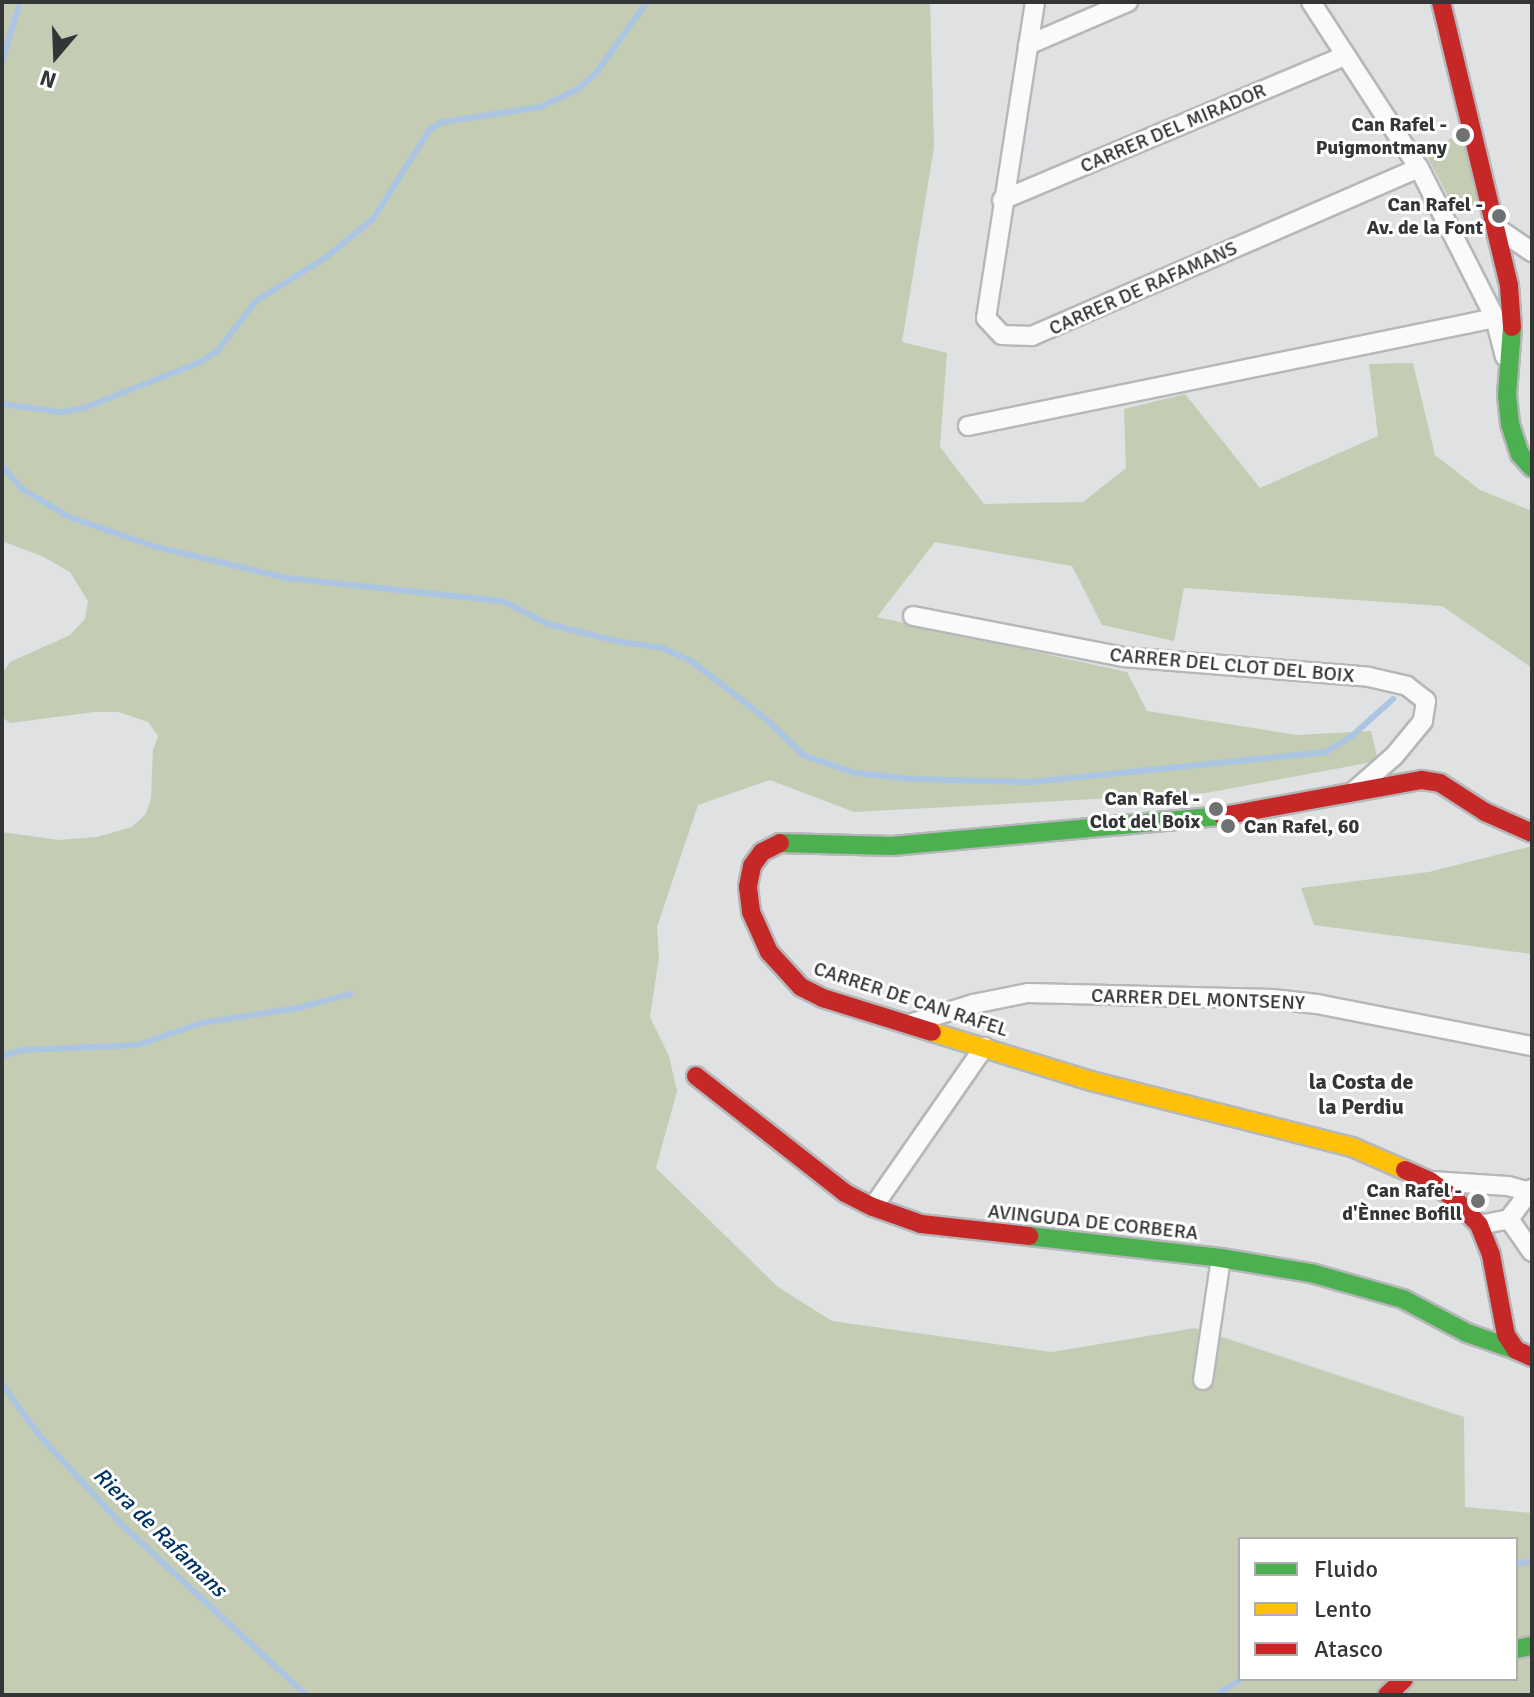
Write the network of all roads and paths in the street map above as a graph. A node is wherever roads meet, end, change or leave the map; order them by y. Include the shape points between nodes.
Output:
1 (1035, 2) edge
2 (1128, 2) edge
3 (1311, 2) edge
4 (1441, 2) edge
5 (1028, 45) junction
6 (1345, 56) junction
7 (1419, 168) junction
8 (1002, 200) junction
9 (1494, 226) junction
10 (1532, 252) edge
11 (1495, 318) junction
12 (1509, 372) junction
13 (968, 426) dead end
14 (1532, 468) edge
15 (913, 616) dead end
16 (1351, 794) junction
17 (1532, 833) edge
18 (912, 1023) junction
19 (1532, 1046) edge
20 (984, 1047) junction
21 (696, 1076) dead end
22 (1430, 1181) junction
23 (1530, 1190) edge
24 (873, 1207) junction
25 (1509, 1219) junction
26 (1479, 1225) junction
27 (1532, 1252) edge
28 (1221, 1258) junction
29 (1524, 1353) edge
30 (1203, 1380) dead end
31 (1402, 1681) edge
32 (1387, 1695) edge

1 - 5 street, CARRER DE RAFAMANS
2 - 5 street
3 - 6 street
4 - 9 street
5 - 8 street, CARRER DE RAFAMANS
6 - 7 street
6 - 8 street, CARRER DEL MIRADOR
7 - 8 street, CARRER DE RAFAMANS via 1032,336 1002,335 986,318
7 - 11 street
9 - 10 street
9 - 12 street via 1513,317
11 - 12 street
11 - 13 street
12 - 14 street via 1510,424 1520,454
15 - 16 street, CARRER DEL CLOT DEL BOIX via 1123,657 1369,677 1407,686 1426,701 1423,721
16 - 17 street, CARRER DE CAN RAFEL via 1422,780 1440,783
16 - 18 street, CARRER DE CAN RAFEL via 1166,823 892,846 789,842 762,852 752,866 748,887 751,912 784,971 823,998
18 - 19 street, CARRER DEL MONTSENY via 1028,993 1273,999
18 - 20 street, CARRER DE CAN RAFEL
20 - 22 street, CARRER DE CAN RAFEL via 1150,1097 1352,1147
20 - 24 street
21 - 24 street, AVINGUDA DE CORBERA via 845,1193
22 - 23 street
22 - 26 street, CARRER DE CAN RAFEL
23 - 25 street
24 - 28 street, AVINGUDA DE CORBERA via 921,1224
25 - 26 street
25 - 27 street
26 - 29 street, CARRER DE CAN RAFEL via 1491,1255 1506,1335
28 - 29 street, AVINGUDA DE CORBERA via 1359,1284
28 - 30 street
31 - 32 street

